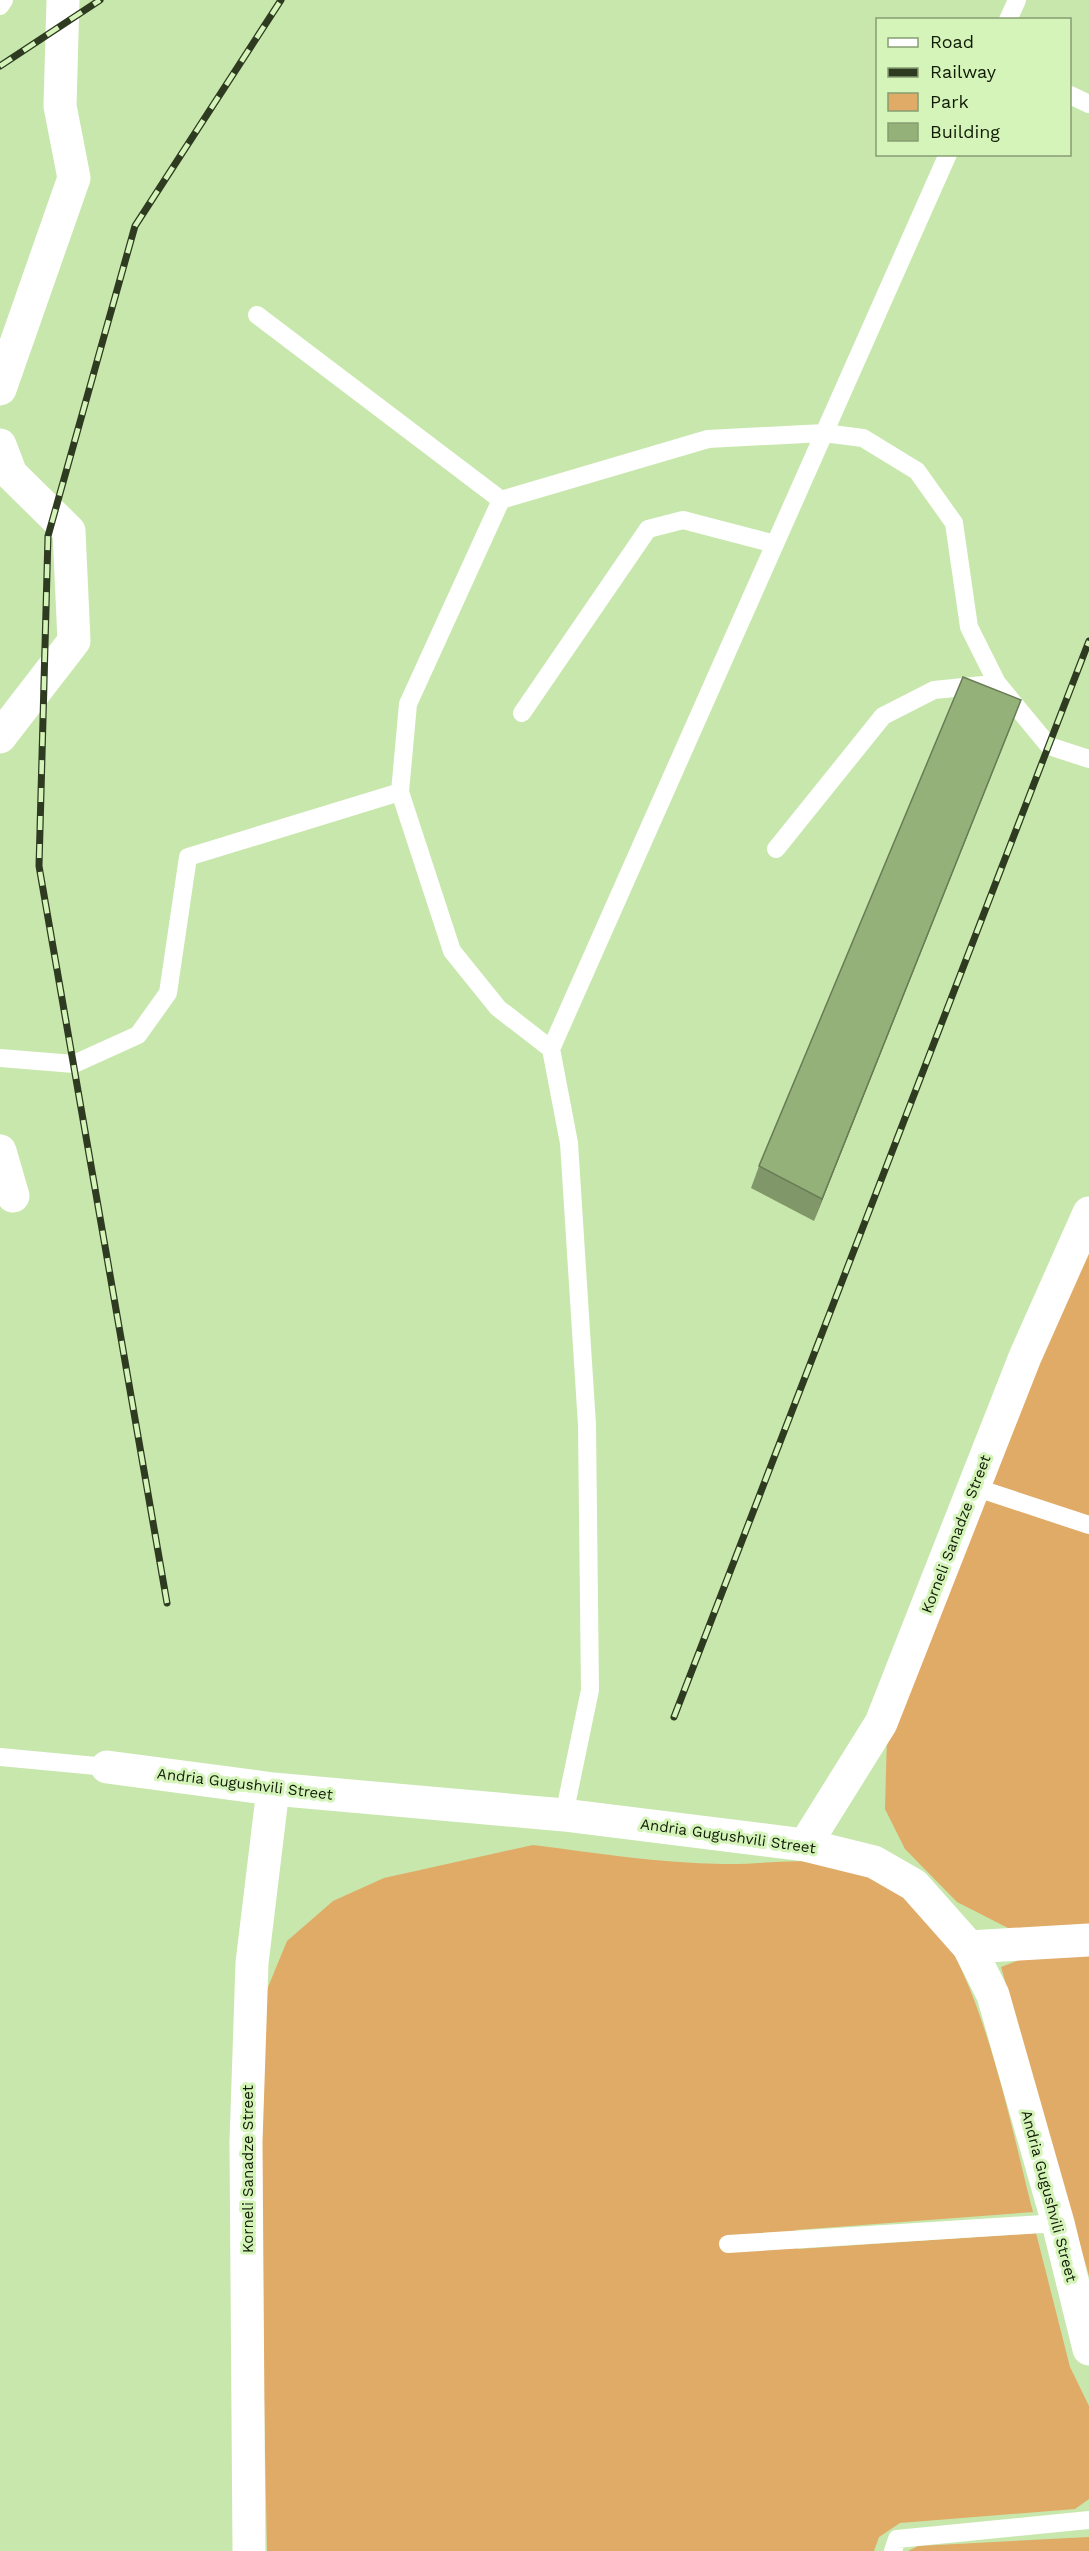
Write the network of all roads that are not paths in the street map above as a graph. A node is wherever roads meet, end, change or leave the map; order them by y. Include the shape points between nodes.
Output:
1 (4, 0) edge
2 (63, 0) edge
3 (1017, 0) edge
4 (0, 6) edge
5 (1009, 18) edge
6 (1071, 95) edge
7 (1089, 104) edge
8 (947, 156) edge
9 (257, 315) dead end
10 (0, 389) edge
11 (824, 433) junction
12 (0, 445) edge
13 (501, 500) junction
14 (775, 544) junction
15 (997, 683) junction
16 (522, 713) dead end
17 (0, 737) edge
18 (1089, 759) edge
19 (400, 792) junction
20 (776, 849) dead end
21 (551, 1049) junction
22 (0, 1058) edge
23 (0, 1151) edge
24 (13, 1196) dead end
25 (1089, 1213) edge
26 (974, 1487) junction
27 (1089, 1525) edge
28 (0, 1757) edge
29 (107, 1767) joint
30 (273, 1789) junction
31 (564, 1815) junction
32 (805, 1845) junction
33 (1089, 1940) edge
34 (969, 1947) junction
35 (1058, 2223) junction
36 (728, 2244) dead end
37 (1089, 2349) edge
38 (1089, 2520) edge
39 (249, 2551) edge
40 (893, 2551) edge

1 - 4 lane
2 - 10 street via 60,106 74,178
3 - 5 lane
6 - 7 lane
8 - 11 lane
9 - 13 lane
11 - 13 lane via 708,439
11 - 14 lane
11 - 15 lane via 863,438 917,471 954,523 969,627
12 - 17 street via 11,474 69,531 74,641
13 - 19 lane via 408,704
14 - 16 lane via 683,520 648,529
14 - 21 lane
15 - 18 lane via 1048,746
15 - 20 lane via 934,690 883,716
19 - 21 lane via 452,951 498,1008
19 - 22 lane via 188,857 168,993 138,1035 74,1064
21 - 31 lane via 569,1143 587,1425 590,1690
23 - 24 street
25 - 26 street, Korneli Sanadze Street via 1025,1357
26 - 27 lane
26 - 32 street, Korneli Sanadze Street via 882,1723
28 - 29 lane
29 - 30 street, Andria Gugushvili Street
30 - 31 street, Andria Gugushvili Street
30 - 39 street, Korneli Sanadze Street via 252,1963 246,2130
31 - 32 street, Andria Gugushvili Street
32 - 34 street, Andria Gugushvili Street via 874,1862 914,1885
33 - 34 street
34 - 35 street, Andria Gugushvili Street via 993,1995
35 - 36 lane
35 - 37 street, Andria Gugushvili Street
38 - 40 lane via 897,2539

